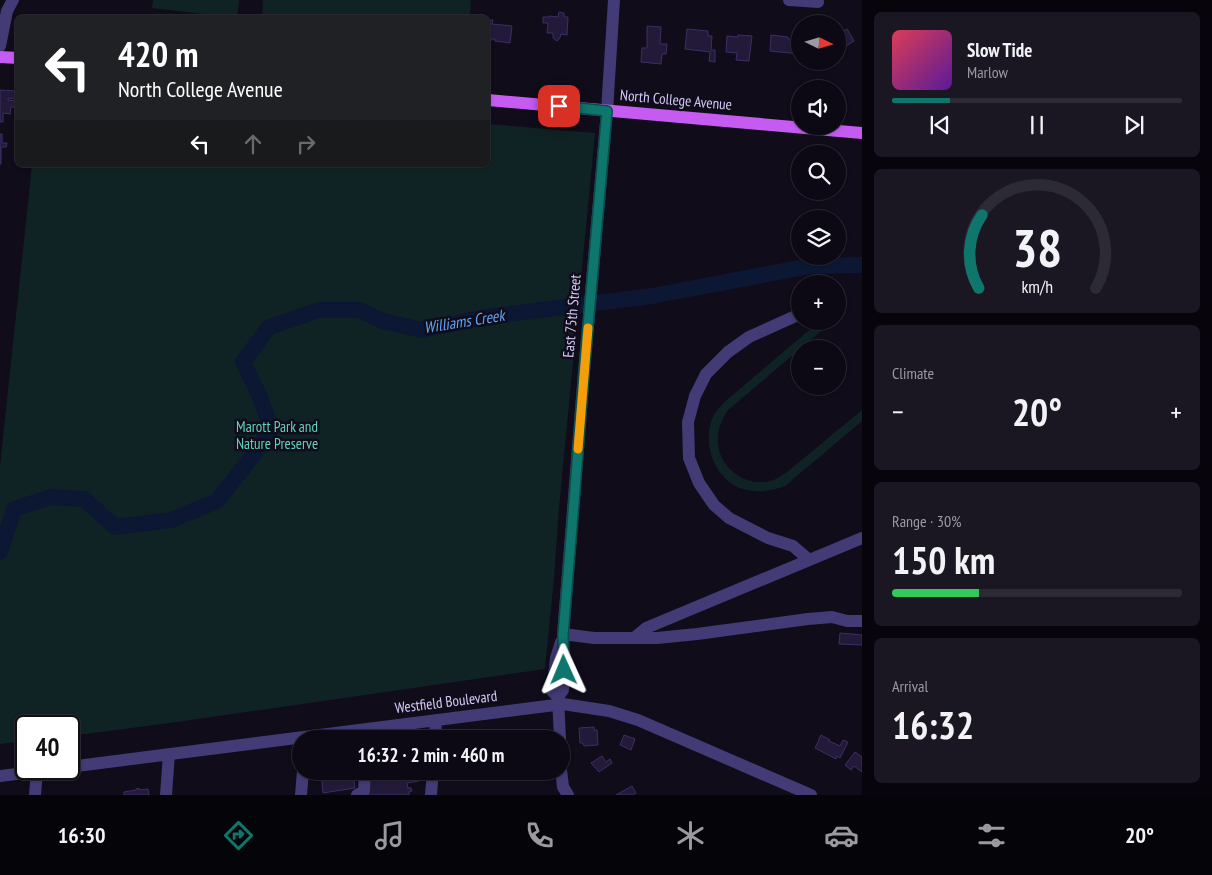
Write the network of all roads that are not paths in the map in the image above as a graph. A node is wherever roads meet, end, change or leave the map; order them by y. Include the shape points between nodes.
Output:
1 (614, 0) edge
2 (789, 0) edge
3 (8, 1) edge
4 (818, 2) dead end
5 (0, 46) edge
6 (0, 57) edge
7 (15, 58) edge
8 (490, 100) edge
9 (607, 111) junction
10 (862, 133) edge
11 (791, 318) edge
12 (862, 538) edge
13 (808, 560) junction
14 (862, 621) edge
15 (563, 634) junction
16 (634, 638) junction
17 (559, 701) junction
18 (436, 720) junction
19 (389, 730) edge
20 (435, 730) edge
21 (560, 730) edge
22 (292, 740) edge
23 (169, 754) junction
24 (80, 766) edge
25 (15, 774) edge
26 (0, 776) edge
27 (36, 780) edge
28 (302, 780) edge
29 (364, 780) edge
30 (432, 780) edge
31 (35, 795) edge
32 (166, 795) edge
33 (301, 795) edge
34 (357, 795) edge
35 (431, 795) edge
36 (811, 795) edge

1 - 9 street, East 75th Street
2 - 4 street
3 - 5 street
6 - 7 main road
8 - 9 main road, North College Avenue
9 - 10 main road, North College Avenue
9 - 15 street, East 75th Street
11 - 13 street via 749,337 706,374 695,396 688,422 689,458 714,505 729,518 768,538 793,546
12 - 13 street
13 - 16 street via 646,628
14 - 16 street via 832,617 697,634
15 - 16 street
15 - 17 street, East 75th Street via 563,690
17 - 18 street, Westfield Boulevard
17 - 21 street, East 75th Street
17 - 36 street, Westfield Boulevard via 638,720
18 - 19 street, Westfield Boulevard
18 - 20 street
22 - 23 street, Westfield Boulevard
23 - 24 street, Westfield Boulevard
23 - 32 street
25 - 26 street
27 - 31 street
28 - 33 street
29 - 34 street via 364,790
30 - 35 street

